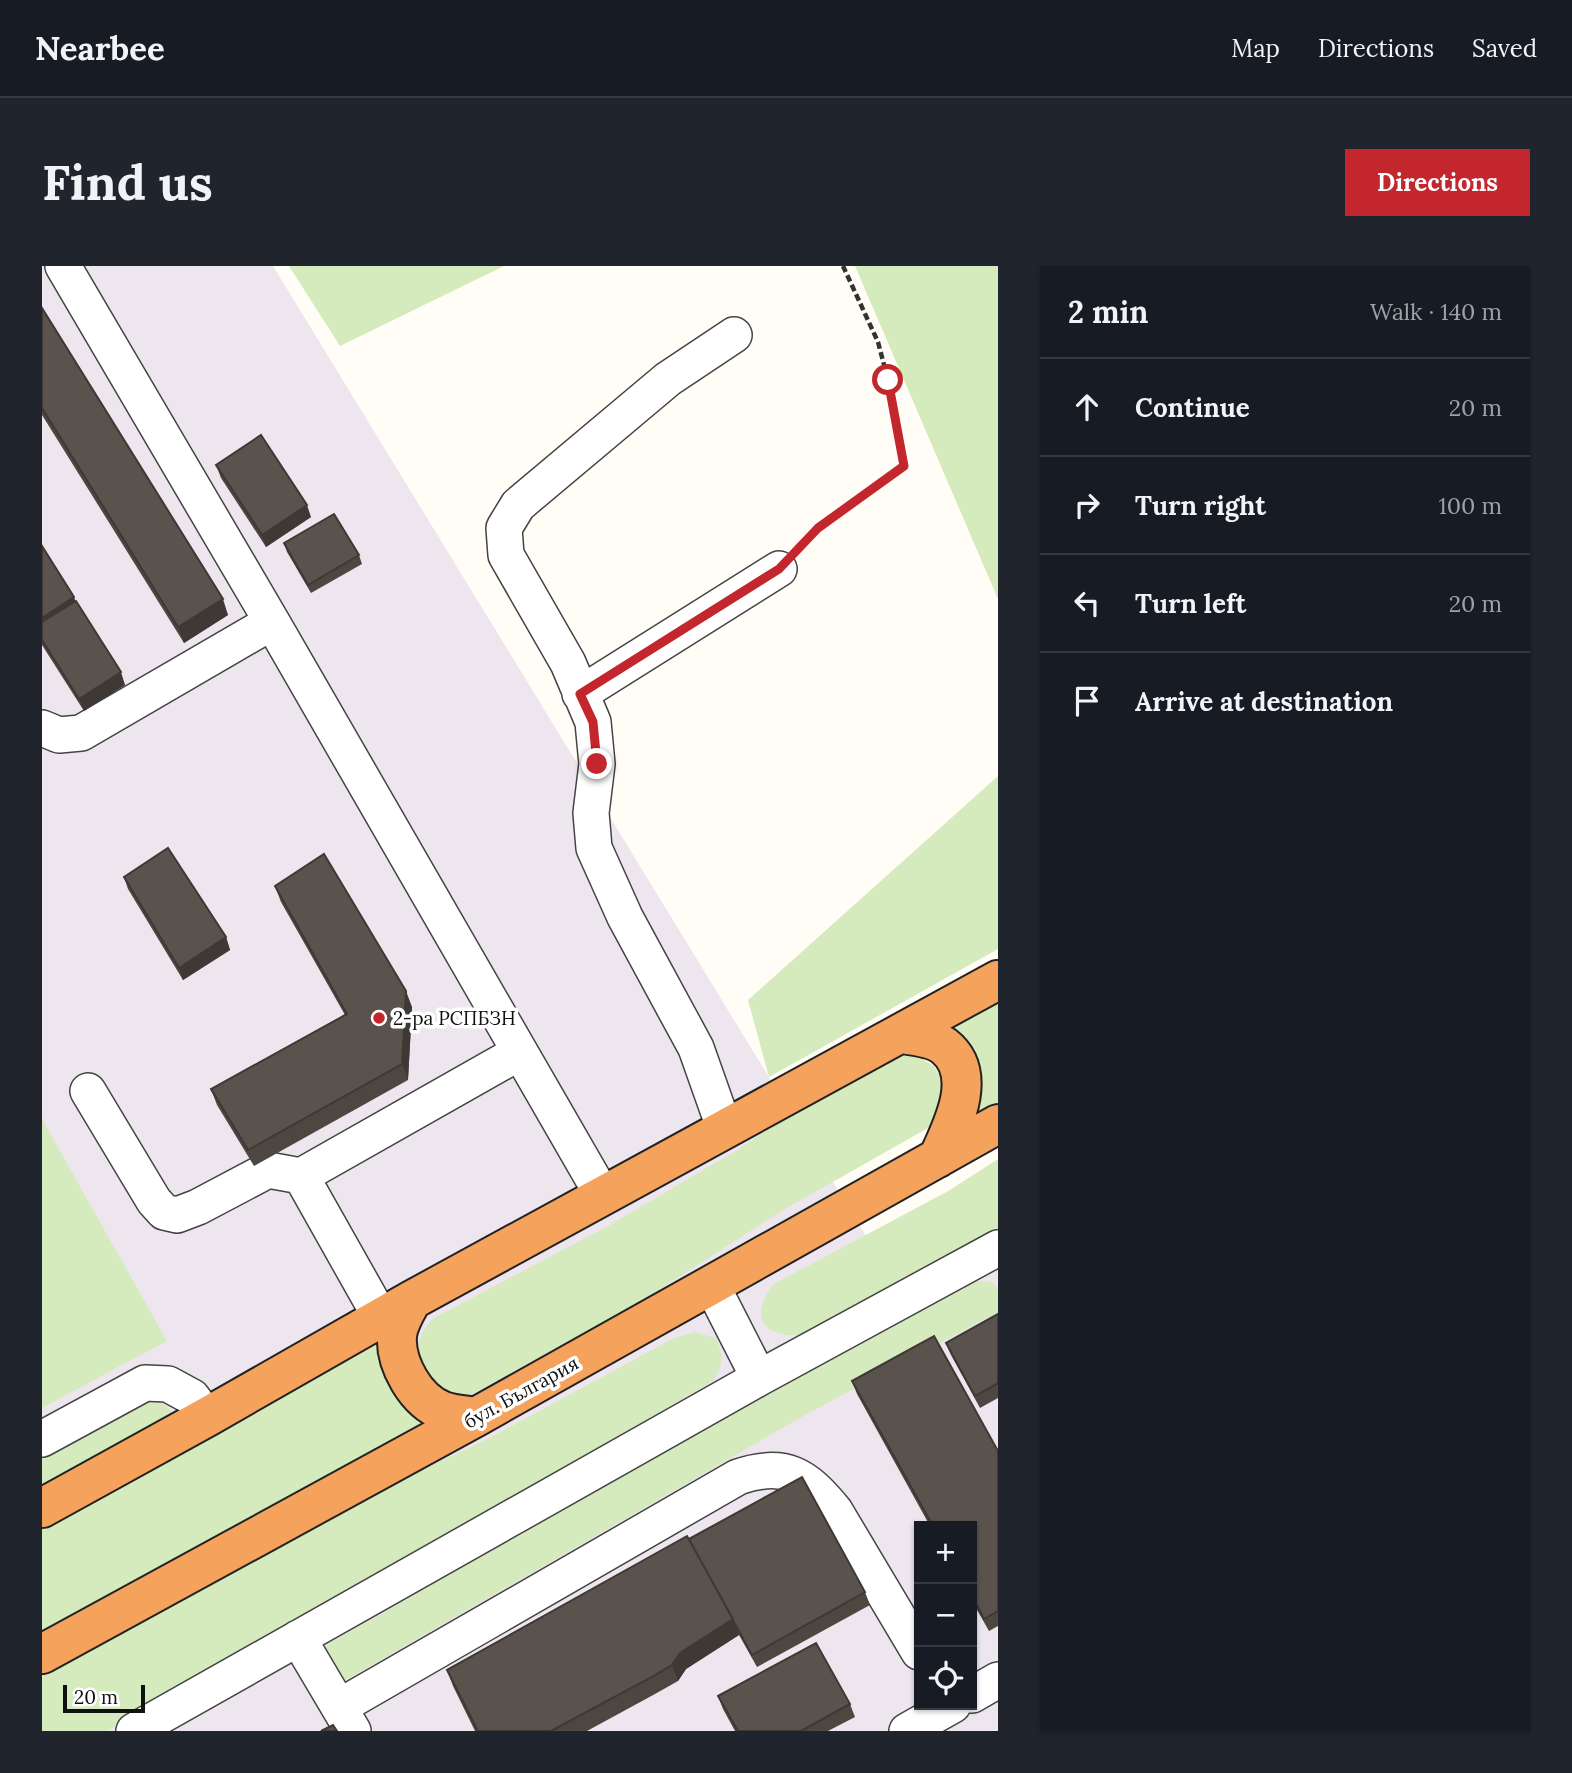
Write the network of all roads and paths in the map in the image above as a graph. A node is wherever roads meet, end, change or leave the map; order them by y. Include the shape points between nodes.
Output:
1 (63, 266) edge
2 (843, 266) edge
3 (734, 335) dead end
4 (779, 569) joint
5 (272, 622) junction
6 (580, 694) junction
7 (42, 728) edge
8 (998, 980) edge
9 (901, 1034) junction
10 (520, 1052) junction
11 (88, 1091) dead end
12 (998, 1124) edge
13 (725, 1130) junction
14 (938, 1158) junction
15 (301, 1176) junction
16 (603, 1196) junction
17 (997, 1252) edge
18 (712, 1286) junction
19 (396, 1309) junction
20 (759, 1378) junction
21 (207, 1417) junction
22 (475, 1417) junction
23 (42, 1439) edge
24 (42, 1508) edge
25 (298, 1638) junction
26 (916, 1647) edge
27 (42, 1654) edge
28 (998, 1680) edge
29 (977, 1695) edge
30 (954, 1710) edge
31 (346, 1719) edge
32 (134, 1731) edge
33 (907, 1731) edge

1 - 5 street
2 - 4 path via 878,342 904,466 818,528
3 - 6 street via 668,379 518,505 504,528 506,555 568,663
4 - 6 street
5 - 7 street via 81,733 59,735
5 - 10 street
6 - 13 street via 593,722 597,764 591,813 594,848 625,917 696,1048
8 - 9 highway
9 - 13 highway
9 - 14 highway via 945,1046 956,1062 962,1099
10 - 15 street
10 - 16 street
11 - 15 street via 164,1212 177,1215 187,1211 268,1170
12 - 14 highway, бул. България
13 - 16 highway
14 - 18 highway, бул. България
15 - 19 street
16 - 19 highway
17 - 20 street
18 - 20 street
18 - 22 highway, бул. България
19 - 21 highway
19 - 22 highway via 402,1318 397,1336 401,1362 409,1380 424,1399 443,1411
20 - 25 street
21 - 23 street via 192,1397 168,1384 145,1383
21 - 24 highway
22 - 27 highway, бул. България
25 - 31 street
25 - 32 street
26 - 31 street via 819,1491 791,1473 757,1471 738,1477
28 - 29 street
30 - 33 street

